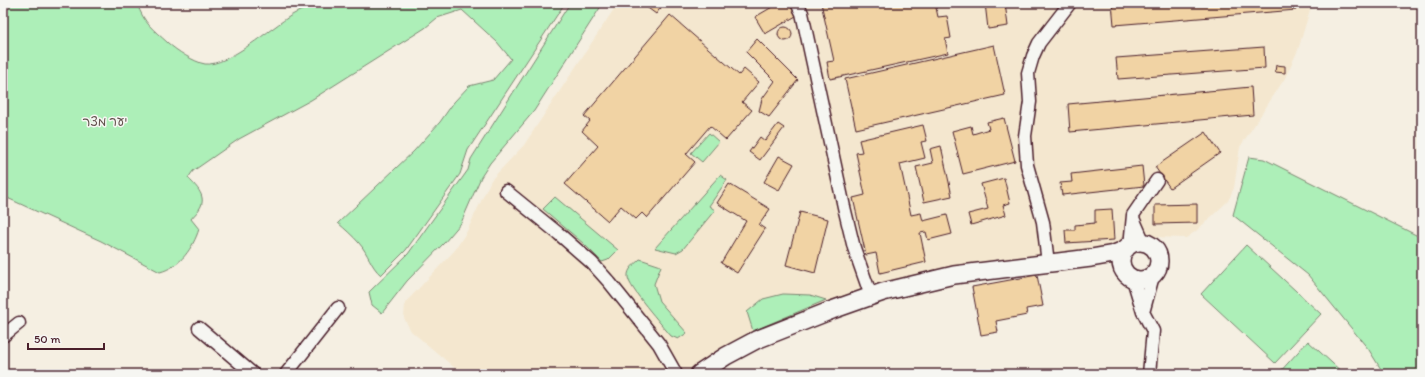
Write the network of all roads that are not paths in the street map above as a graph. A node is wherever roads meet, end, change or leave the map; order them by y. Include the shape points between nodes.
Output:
1 (797, 3) edge
2 (1070, 3) edge
3 (1157, 180) dead end
4 (506, 191) dead end
5 (1133, 246) junction
6 (1091, 258) junction
7 (1048, 263) junction
8 (1129, 275) junction
9 (1152, 276) junction
10 (871, 296) junction
11 (338, 308) dead end
12 (1143, 312) junction
13 (19, 323) dead end
14 (199, 328) dead end
15 (3, 336) edge
16 (253, 374) edge
17 (286, 374) edge
18 (676, 374) edge
19 (699, 374) edge
20 (1149, 374) edge

1 - 10 street via 802,13 854,248
2 - 7 street via 1039,43 1032,56 1028,73 1030,102 1026,136 1027,165 1043,222
3 - 5 street via 1133,215
4 - 18 street via 592,263 659,344
5 - 6 street via 1114,254
5 - 8 street via 1121,260
5 - 9 street via 1153,248 1158,256 1158,265
6 - 7 street
6 - 8 street
7 - 10 street via 954,275
8 - 9 street via 1143,280
8 - 12 street
9 - 12 street
10 - 19 street via 756,340
11 - 17 street
12 - 20 street via 1153,331
13 - 15 street
14 - 16 street

